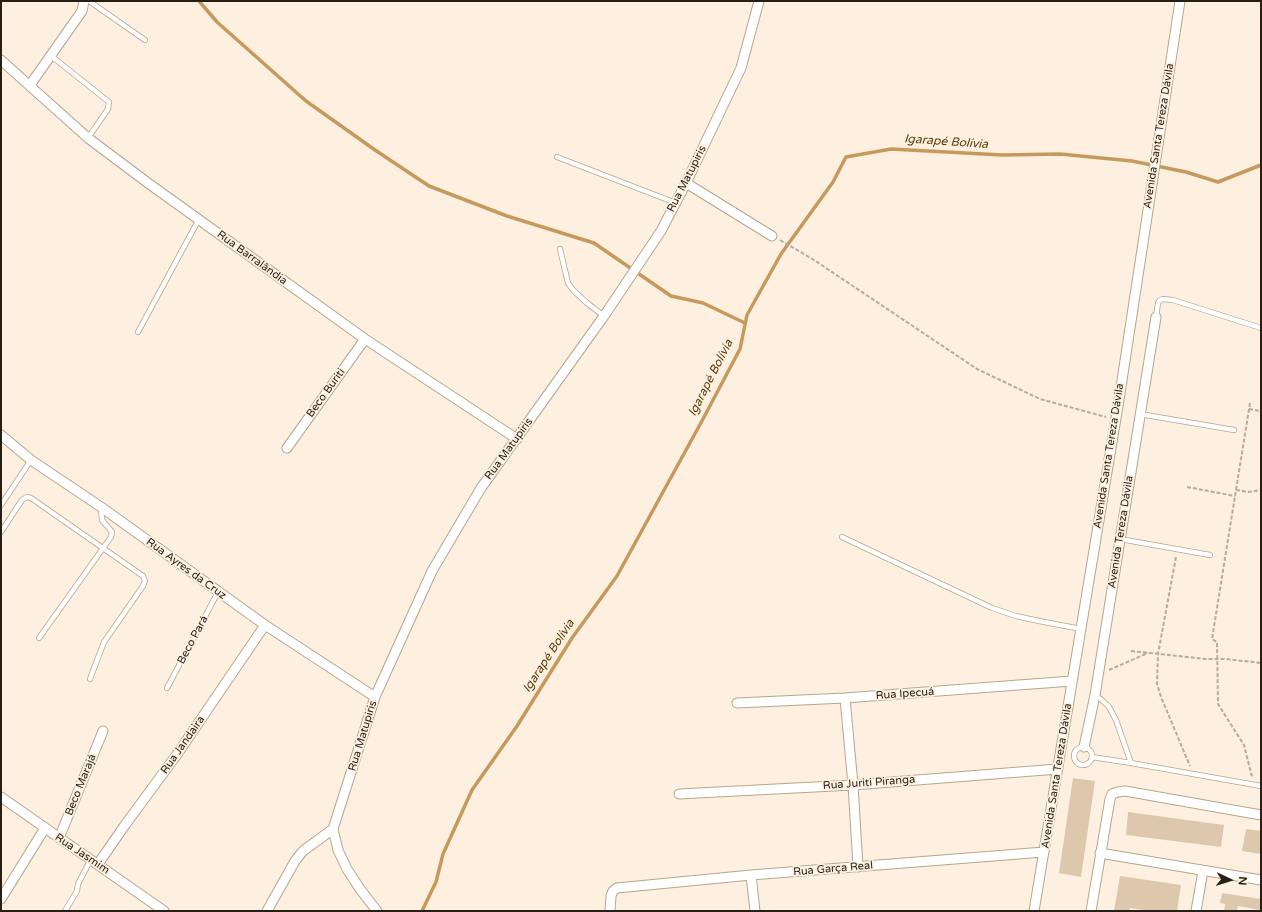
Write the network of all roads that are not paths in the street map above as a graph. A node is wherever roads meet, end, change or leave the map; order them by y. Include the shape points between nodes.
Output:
1 (84, 1) edge
2 (89, 1) edge
3 (759, 1) edge
4 (1180, 1) edge
5 (145, 40) dead end
6 (50, 55) junction
7 (3, 65) edge
8 (30, 84) junction
9 (88, 138) junction
10 (557, 157) dead end
11 (686, 183) junction
12 (676, 203) junction
13 (199, 219) junction
14 (772, 236) road end
15 (560, 249) dead end
16 (604, 316) junction
17 (1156, 317) joint
18 (1261, 328) edge
19 (138, 332) dead end
20 (365, 339) junction
21 (1140, 414) junction
22 (1234, 430) dead end
23 (1, 436) edge
24 (517, 439) junction
25 (287, 448) dead end
26 (31, 460) junction
27 (1, 505) edge
28 (101, 507) junction
29 (1, 532) edge
30 (842, 537) dead end
31 (1120, 539) junction
32 (102, 548) junction
33 (1210, 556) dead end
34 (218, 592) junction
35 (264, 625) junction
36 (1081, 629) junction
37 (39, 638) dead end
38 (90, 679) dead end
39 (1072, 681) junction
40 (167, 688) dead end
41 (1095, 695) junction
42 (375, 697) junction
43 (846, 698) junction
44 (737, 703) dead end
45 (103, 732) dead end
46 (1084, 747) junction
47 (1092, 757) junction
48 (1131, 763) junction
49 (1058, 769) junction
50 (854, 785) junction
51 (1261, 786) edge
52 (678, 794) dead end
53 (1, 797) edge
54 (1261, 814) edge
55 (45, 828) junction
56 (333, 829) junction
57 (59, 838) junction
58 (1044, 852) junction
59 (1100, 853) junction
60 (94, 862) junction
61 (858, 867) junction
62 (1203, 870) junction
63 (751, 875) junction
64 (1261, 880) edge
65 (1, 900) edge
66 (65, 911) edge
67 (164, 911) edge
68 (267, 911) edge
69 (377, 911) edge
70 (610, 911) edge
71 (755, 911) edge
72 (1034, 911) edge
73 (1091, 911) edge
74 (1196, 911) edge

1 - 6 street via 82,11
2 - 5 lane
3 - 11 street, Rua Matupiris via 741,68
4 - 36 street, Avenida Santa Tereza Dávila
6 - 8 street
6 - 9 lane via 109,102 108,109
7 - 8 street, Rua Barralândia
8 - 9 street, Rua Barralândia
9 - 13 street, Rua Barralândia
10 - 12 lane
11 - 12 street, Rua Matupiris
11 - 14 street
12 - 16 street, Rua Matupiris via 661,231
13 - 19 lane
13 - 20 street, Rua Barralândia
15 - 16 lane via 568,283
16 - 24 street, Rua Matupiris
17 - 18 lane via 1160,300 1173,300
17 - 21 street, Avenida Tereza Dávila
20 - 24 street, Rua Barralândia
20 - 25 street, Beco Buriti
21 - 22 lane
21 - 31 street, Avenida Tereza Dávila
23 - 26 street, Rua Ayres da Cruz
24 - 42 street, Rua Matupiris via 480,488 432,571
26 - 27 lane
26 - 28 street, Rua Ayres da Cruz
28 - 32 lane via 102,520 112,532
28 - 34 street, Rua Ayres da Cruz
29 - 32 lane via 22,500 27,497
30 - 36 lane via 992,608 1016,616
31 - 33 lane
31 - 41 street, Avenida Tereza Dávila
32 - 37 lane
32 - 38 lane via 143,576 145,581 104,642
34 - 35 street, Rua Ayres da Cruz
34 - 40 lane, Beco Pará
35 - 42 street, Rua Ayres da Cruz
35 - 60 street, Rua Jandaira via 178,753
36 - 39 street, Avenida Santa Tereza Dávila
39 - 43 street, Rua Ipecuá
39 - 49 street, Avenida Santa Tereza Dávila
41 - 46 street, Avenida Tereza Dávila
41 - 48 lane via 1109,707 1116,720
42 - 56 street, Rua Matupiris
43 - 44 street, Rua Ipecuá
43 - 50 street
45 - 57 street, Beco Marajá
46 - 47 lane via 1091,752
46 - 47 lane via 1078,748 1075,753 1077,763 1085,765
47 - 48 lane
48 - 51 lane
49 - 50 street, Rua Juriti Piranga
49 - 58 street, Avenida Santa Tereza Dávila
50 - 52 street, Rua Juriti Piranga
50 - 61 street
53 - 55 street, Rua Jasmim
54 - 59 street via 1125,791 1118,792 1112,794 1110,799
55 - 57 street, Rua Jasmim
55 - 65 street
56 - 68 street via 303,851
56 - 69 street via 338,850 347,869
57 - 60 street, Rua Jasmim
58 - 61 street, Rua Garça Real
58 - 72 street, Avenida Santa Tereza Dávila
59 - 62 street
59 - 73 street
60 - 66 lane via 78,884 77,891
60 - 67 street, Rua Jasmim
61 - 63 street, Rua Garça Real
62 - 64 street
62 - 74 street
63 - 70 street, Rua Garça Real via 617,888 611,896
63 - 71 street

